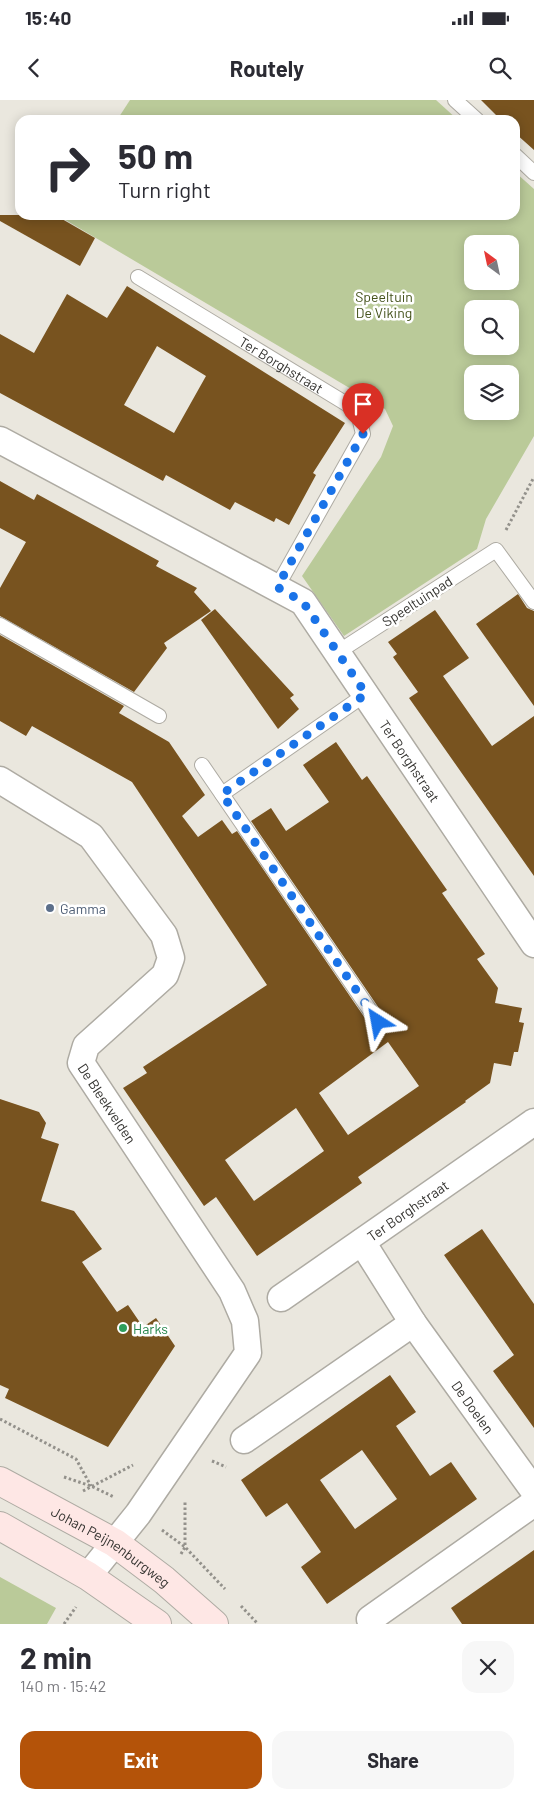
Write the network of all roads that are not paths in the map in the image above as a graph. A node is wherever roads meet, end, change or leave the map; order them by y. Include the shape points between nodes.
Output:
1 (455, 100) edge
2 (472, 115) edge
3 (520, 160) edge
4 (534, 173) edge
5 (138, 277) dead end
6 (0, 440) edge
7 (277, 587) junction
8 (534, 602) edge
9 (0, 626) edge
10 (338, 652) junction
11 (366, 694) junction
12 (159, 716) dead end
13 (202, 765) dead end
14 (0, 780) edge
15 (222, 794) junction
16 (534, 944) edge
17 (378, 1022) dead end
18 (534, 1122) edge
19 (362, 1242) junction
20 (281, 1298) dead end
21 (413, 1323) junction
22 (244, 1440) dead end
23 (0, 1481) edge
24 (534, 1491) edge
25 (534, 1503) edge
26 (0, 1526) edge
27 (116, 1543) junction
28 (88, 1576) junction
29 (370, 1619) dead end
30 (157, 1624) edge
31 (214, 1624) edge

1 - 2 lane
3 - 4 lane
5 - 7 lane, Ter Borghstraat via 350,406 359,417 363,434
6 - 7 street, Ter Borghstraat
7 - 10 street, Ter Borghstraat via 303,602
8 - 10 lane, Speeltuinpad via 496,550
9 - 12 lane
10 - 11 street, Ter Borghstraat
11 - 15 lane
11 - 16 street, Ter Borghstraat
13 - 15 lane
14 - 27 street, De Bleekvelden via 92,836 164,935 171,958 165,975 86,1046 80,1063 232,1291 245,1321 248,1353
15 - 17 lane
18 - 19 street, Ter Borghstraat
19 - 20 street, Ter Borghstraat
19 - 21 street, De Doelen
21 - 22 street
21 - 24 street, De Doelen
23 - 27 main road, Johan Peijnenburgweg
25 - 29 street
26 - 28 main road
27 - 28 street, De Bleekvelden
27 - 31 main road, Johan Peijnenburgweg
28 - 30 main road

